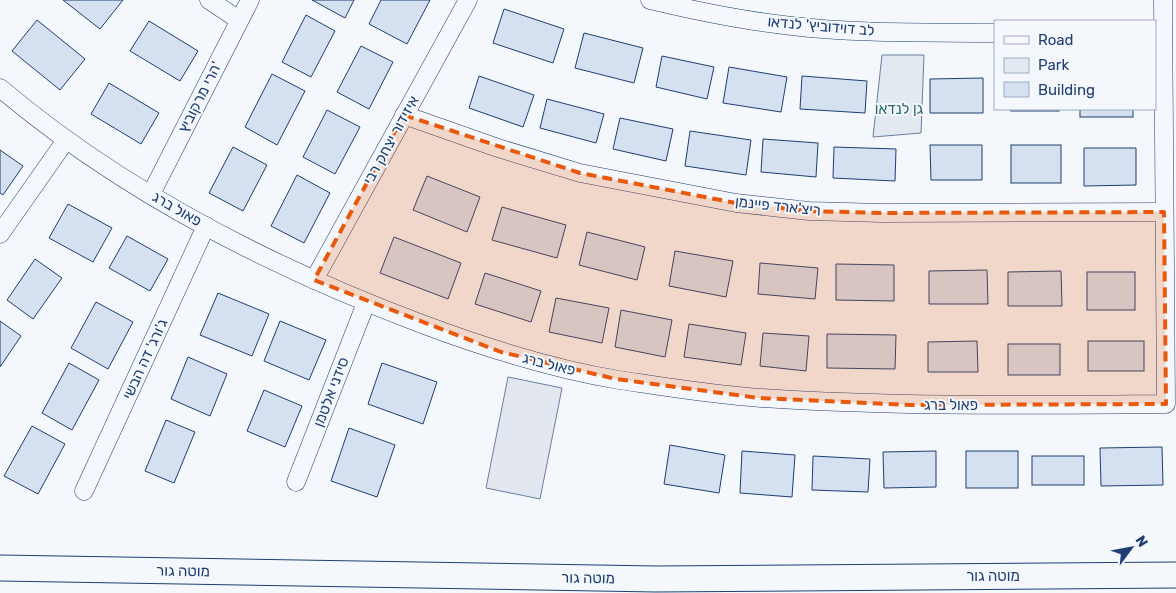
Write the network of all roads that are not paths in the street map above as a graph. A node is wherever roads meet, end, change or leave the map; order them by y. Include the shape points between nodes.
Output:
1 (209, 0) edge
2 (250, 0) edge
3 (468, 0) edge
4 (650, 0) edge
5 (1163, 0) edge
6 (239, 20) junction
7 (994, 33) edge
8 (1158, 36) edge
9 (0, 88) edge
10 (404, 115) junction
11 (66, 140) junction
12 (152, 194) junction
13 (1164, 212) junction
14 (206, 226) junction
15 (0, 234) edge
16 (314, 280) junction
17 (366, 303) junction
18 (296, 482) dead end
19 (84, 491) dead end
20 (0, 568) edge
21 (1176, 575) edge
22 (656, 588) edge

1 - 6 street
2 - 6 street, הרי מרקוביץ'
3 - 10 street, איזידור יצחק רבי
4 - 7 street, לב דוידוביץ' לנדאו via 791,26
5 - 8 street
6 - 12 street, הרי מרקוביץ'
8 - 13 street
9 - 11 street, פאול ברג
10 - 13 street, ריצ'ארד פיינמן via 580,173 736,203 809,211 882,213
10 - 16 street, איזידור יצחק רבי
11 - 12 street, פאול ברג
11 - 15 street
12 - 14 street, פאול ברג
13 - 17 street, פאול ברג via 1166,404 911,405 759,398 699,391 616,380 554,366 484,346
14 - 16 street, פאול ברג
14 - 19 street, ג'ורג' דה הבשי
16 - 17 street, פאול ברג
17 - 18 street, סידני אלטמן
20 - 22 main road, מוטה גור
21 - 22 main road, מוטה גור

